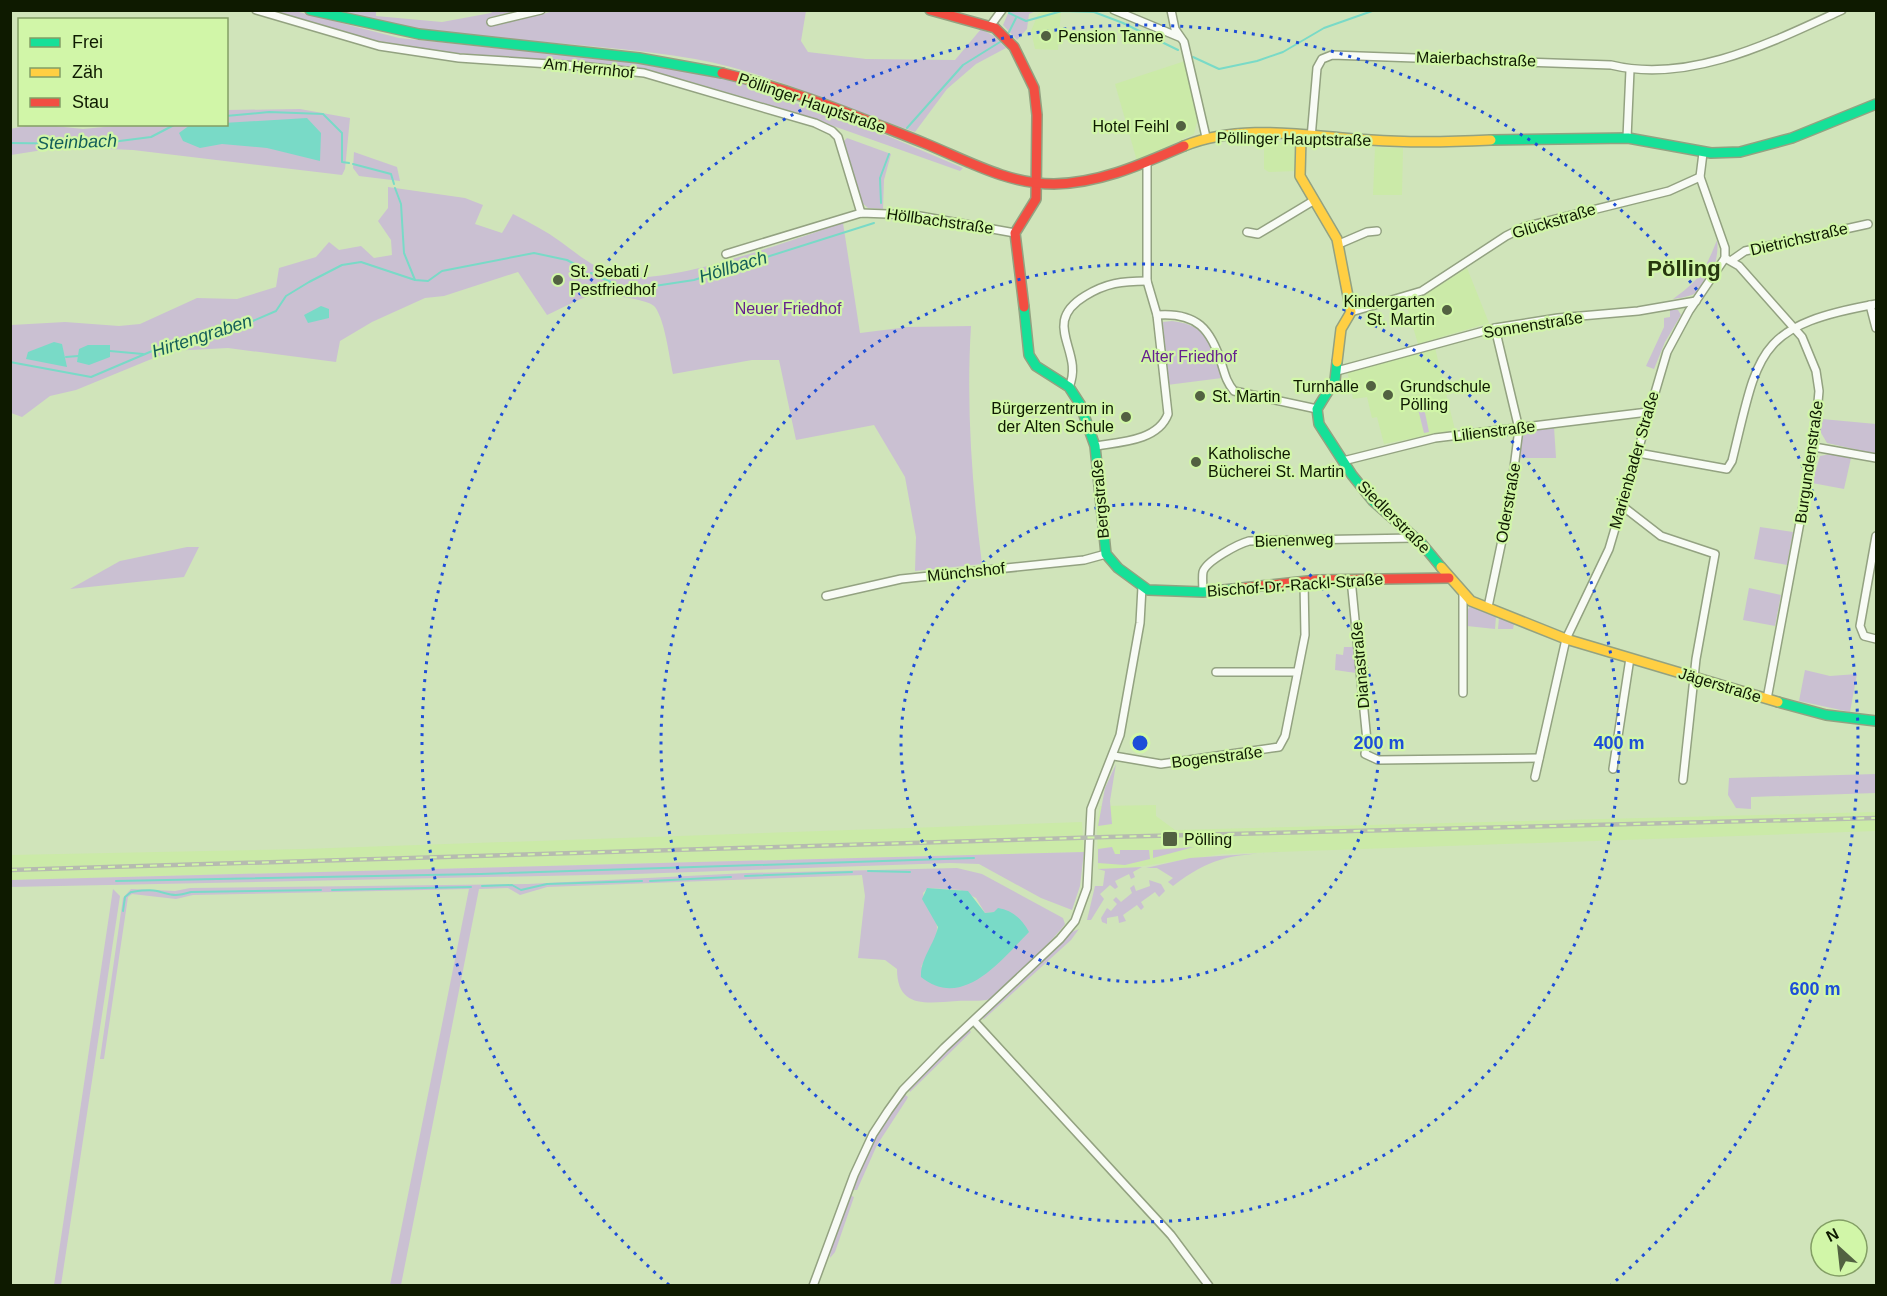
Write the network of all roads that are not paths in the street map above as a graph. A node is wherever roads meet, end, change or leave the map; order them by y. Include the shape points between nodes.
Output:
1 (256, 10) edge
2 (310, 10) edge
3 (541, 10) edge
4 (930, 10) edge
5 (1002, 10) edge
6 (1114, 10) edge
7 (1171, 10) edge
8 (1842, 10) edge
9 (490, 22) dead end
10 (991, 25) junction
11 (1179, 37) junction
12 (1630, 70) junction
13 (1876, 104) edge
14 (1206, 137) junction
15 (1301, 137) junction
16 (1311, 138) junction
17 (1627, 138) junction
18 (1703, 153) junction
19 (1147, 163) junction
20 (1700, 177) junction
21 (1037, 183) junction
22 (1313, 201) junction
23 (861, 213) junction
24 (1868, 224) dead end
25 (1377, 231) dead end
26 (1015, 232) junction
27 (1247, 232) dead end
28 (1339, 244) junction
29 (726, 254) dead end
30 (1729, 259) junction
31 (1147, 282) junction
32 (1696, 301) junction
33 (1873, 304) edge
34 (1351, 312) junction
35 (1157, 315) junction
36 (1794, 326) junction
37 (1495, 328) junction
38 (1876, 328) edge
39 (1337, 371) junction
40 (1070, 387) junction
41 (1317, 408) junction
42 (1648, 412) junction
43 (1519, 429) junction
44 (1095, 446) junction
45 (1814, 447) junction
46 (1638, 453) junction
47 (1876, 458) edge
48 (1343, 461) junction
49 (1621, 505) junction
50 (1876, 536) edge
51 (1415, 538) junction
52 (1106, 554) junction
53 (1449, 578) junction
54 (1352, 579) junction
55 (1304, 582) junction
56 (1142, 587) junction
57 (1203, 592) junction
58 (1463, 594) junction
59 (826, 596) dead end
60 (1488, 608) junction
61 (1566, 639) junction
62 (1876, 639) edge
63 (1630, 658) junction
64 (1216, 672) dead end
65 (1297, 672) junction
66 (1694, 677) junction
67 (1463, 693) dead end
68 (1767, 699) junction
69 (1876, 721) edge
70 (1114, 756) junction
71 (1539, 758) junction
72 (1613, 769) dead end
73 (1535, 777) dead end
74 (1683, 780) dead end
75 (974, 1021) junction
76 (813, 1286) edge
77 (1209, 1286) edge

1 - 23 street, Am Herrnhof via 379,46 459,58 652,75 815,123 838,137
2 - 21 street, Pöllinger Hauptstraße via 410,35 616,54 728,74 807,98 991,171
3 - 9 street
4 - 10 street
5 - 10 street
6 - 11 street
7 - 11 street
8 - 12 street, Maierbachstraße via 1720,60
10 - 21 street via 1014,47 1034,88
11 - 14 street via 1184,42
12 - 16 street, Maierbachstraße via 1611,65 1341,54 1322,59 1316,75
12 - 17 street
13 - 18 street, Pöllinger Hauptstraße via 1765,146 1737,153
14 - 15 street, Pöllinger Hauptstraße
14 - 19 street, Pöllinger Hauptstraße
15 - 16 street, Pöllinger Hauptstraße
15 - 22 street via 1300,176
16 - 17 street, Pöllinger Hauptstraße via 1418,142
17 - 18 street, Pöllinger Hauptstraße
18 - 20 street
19 - 21 street, Pöllinger Hauptstraße via 1092,180
19 - 31 street
20 - 30 street
20 - 34 street, Glückstraße via 1669,191 1524,227 1422,291
21 - 26 street via 1036,202
22 - 27 street via 1258,234
22 - 28 street
23 - 26 street, Höllbachstraße via 914,215
23 - 29 street, Höllbachstraße
24 - 30 street, Dietrichstraße via 1745,251
25 - 28 street
26 - 40 street via 1029,355 1036,366
28 - 34 street
30 - 32 street, Marienbader Straße
30 - 36 street, Burgundenstraße
31 - 35 street
31 - 40 street via 1103,285 1066,311 1064,329 1073,368
32 - 37 street, Sonnenstraße
32 - 42 street, Marienbader Straße via 1671,341
33 - 36 street
33 - 38 street
34 - 39 street via 1341,329
35 - 41 street via 1202,324 1234,391
35 - 44 street via 1167,417 1160,428 1149,434
36 - 45 street, Burgundenstraße via 1816,371 1819,407
36 - 46 street via 1769,347 1752,376 1727,469
37 - 39 street, Sonnenstraße
37 - 43 street, Oderstraße
39 - 41 street via 1331,390
40 - 44 street, Bergstraße
41 - 48 street, Siedlerstraße via 1319,424
42 - 43 street, Lilienstraße
42 - 46 street, Marienbader Straße
43 - 48 street, Lilienstraße via 1434,438
43 - 60 street, Oderstraße via 1509,507
44 - 52 street, Bergstraße
45 - 47 street
45 - 68 street, Burgundenstraße
46 - 49 street, Marienbader Straße
48 - 51 street, Siedlerstraße via 1373,501
49 - 61 street, Marienbader Straße via 1602,567
49 - 66 street via 1661,536 1715,554
50 - 62 street via 1860,626 1864,636
51 - 53 street, Siedlerstraße
51 - 57 street, Bienenweg via 1249,541 1206,567
52 - 56 street, Bergstraße
52 - 59 street, Münchshof via 1084,560 901,579
53 - 54 street, Bischof-Dr.-Rackl-Straße
53 - 58 street, Siedlerstraße
54 - 55 street, Bischof-Dr.-Rackl-Straße
54 - 71 street, Dianastraße via 1365,754 1378,760
55 - 57 street, Bischof-Dr.-Rackl-Straße
55 - 65 street, Bogenstraße via 1305,635
56 - 57 street, Bischof-Dr.-Rackl-Straße via 1161,592
56 - 70 street via 1132,675
58 - 60 street, Siedlerstraße
58 - 67 street
60 - 61 street, Siedlerstraße
61 - 63 street, Jägerstraße
61 - 71 street, Marienbader Straße
63 - 66 street, Jägerstraße
63 - 72 street
64 - 65 street
65 - 70 street, Bogenstraße via 1285,736 1279,747 1161,764
66 - 68 street, Jägerstraße
66 - 74 street
68 - 69 street, Jägerstraße via 1826,715
70 - 75 street via 1092,802 1089,877 1081,908 1070,929
71 - 73 street, Marienbader Straße
75 - 76 street via 903,1090 873,1134
75 - 77 street via 1171,1235

